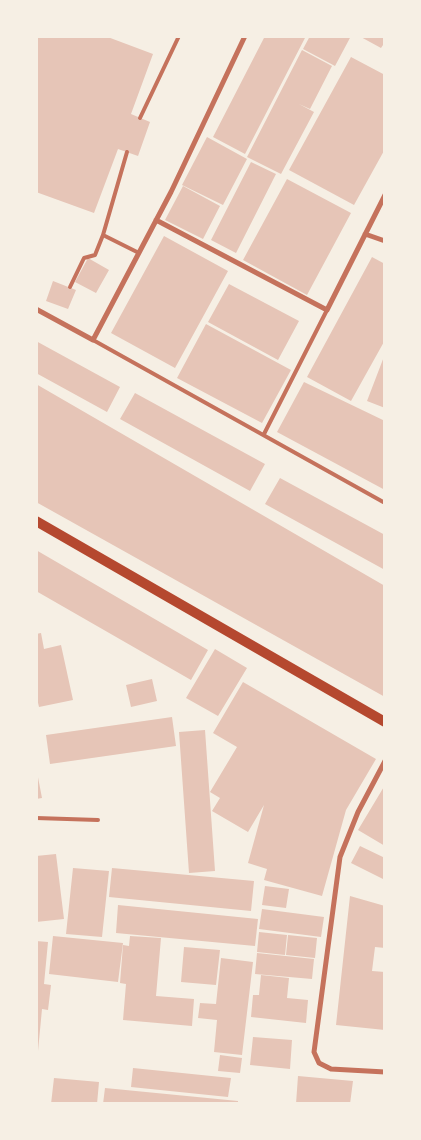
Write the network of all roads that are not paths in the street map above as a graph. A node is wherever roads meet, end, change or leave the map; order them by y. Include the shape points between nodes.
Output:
1 (178, 36) edge
2 (245, 36) edge
3 (140, 118) dead end
4 (127, 152) dead end
5 (385, 195) edge
6 (156, 220) junction
7 (366, 234) junction
8 (103, 235) junction
9 (385, 241) edge
10 (138, 252) junction
11 (70, 287) dead end
12 (36, 310) edge
13 (327, 310) junction
14 (93, 340) junction
15 (264, 434) junction
16 (385, 503) edge
17 (36, 521) edge
18 (385, 722) edge
19 (385, 761) edge
20 (36, 818) edge
21 (98, 820) dead end
22 (385, 1072) edge

1 - 3 lane
2 - 6 street
4 - 8 lane
5 - 7 street
6 - 10 street
6 - 13 street
7 - 9 street
7 - 13 street
8 - 10 lane
8 - 11 lane via 95,255 84,258
10 - 14 street
12 - 14 street
13 - 15 lane
14 - 15 lane
15 - 16 lane
17 - 18 main road
19 - 22 street via 358,812 340,857 314,1052 319,1063 331,1069
20 - 21 lane

